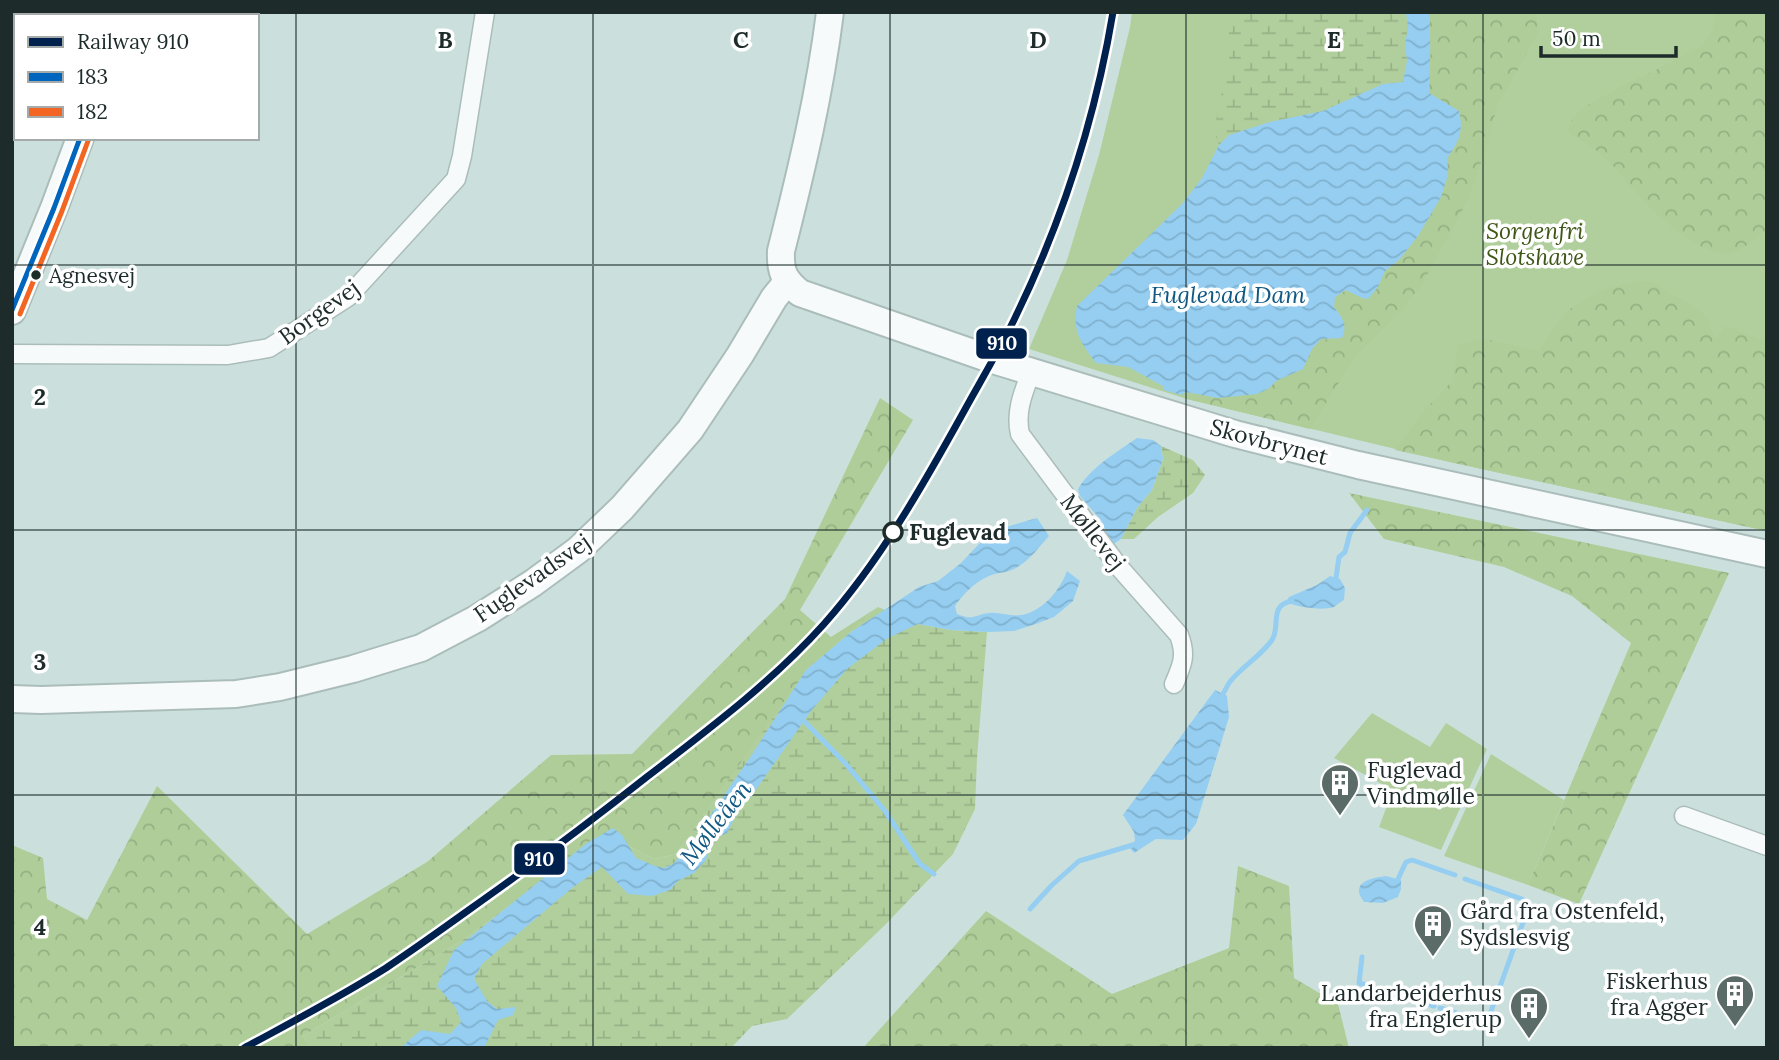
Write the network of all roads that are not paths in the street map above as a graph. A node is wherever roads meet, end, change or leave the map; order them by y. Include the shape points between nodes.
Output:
1 (485, 12) edge
2 (831, 12) edge
3 (79, 140) edge
4 (787, 282) junction
5 (12, 311) edge
6 (12, 354) edge
7 (1031, 372) junction
8 (1767, 554) edge
9 (1174, 684) dead end
10 (12, 699) edge
11 (1684, 816) dead end
12 (1767, 846) edge

1 - 6 street, Borgevej via 456,179 348,296 269,348 229,355
2 - 4 street via 803,166 781,251 780,265
3 - 5 street
4 - 7 street, Skovbrynet via 800,293
4 - 10 street, Fuglevadsvej via 690,429 622,509 579,550 478,618 421,648 259,691
7 - 8 street, Skovbrynet via 1235,435
7 - 9 street, Møllevej via 1019,409 1020,434 1119,566 1179,635 1184,649
11 - 12 street

